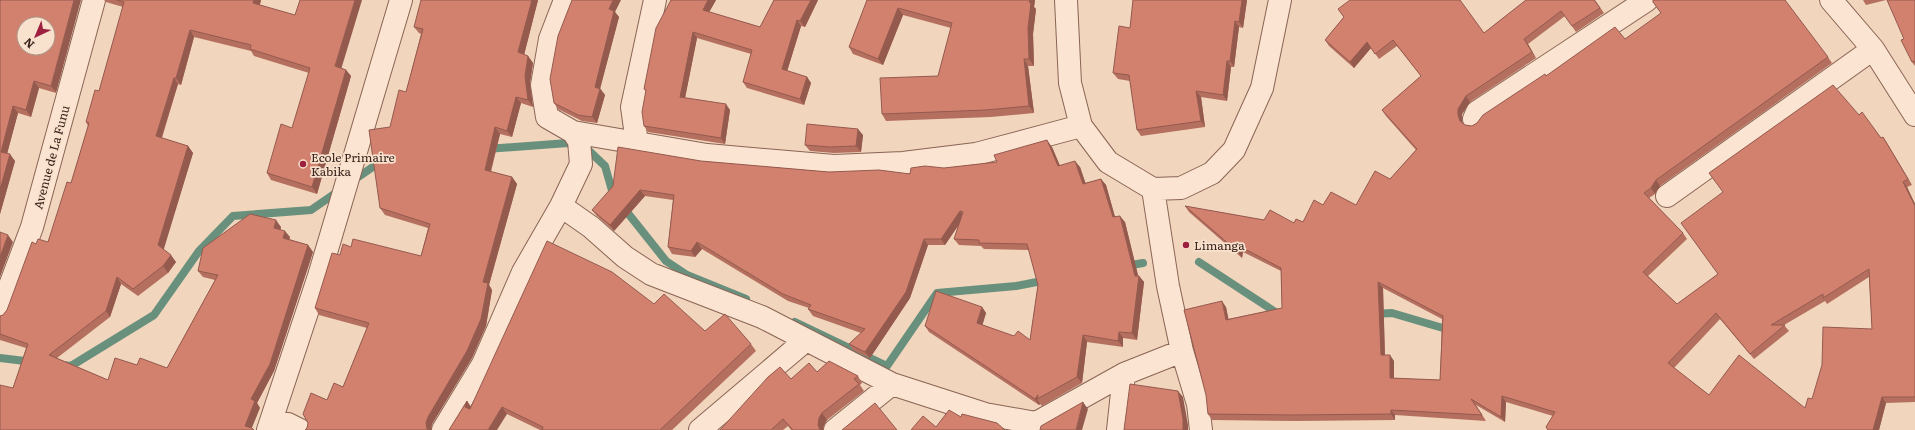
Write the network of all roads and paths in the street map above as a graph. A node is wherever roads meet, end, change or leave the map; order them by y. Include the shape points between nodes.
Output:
1 (94, 0) edge
2 (401, 0) edge
3 (565, 0) edge
4 (655, 0) edge
5 (1066, 0) edge
6 (1280, 0) edge
7 (1647, 0) edge
8 (1831, 0) edge
9 (1873, 49) junction
10 (1915, 115) edge
11 (1474, 119) dead end
12 (1082, 126) junction
13 (576, 136) junction
14 (637, 144) junction
15 (1153, 190) junction
16 (1667, 196) dead end
17 (561, 206) junction
18 (0, 312) edge
19 (806, 340) junction
20 (1182, 351) junction
21 (1124, 374) junction
22 (892, 384) junction
23 (269, 427) edge
24 (1034, 427) edge
25 (300, 430) edge
26 (443, 430) edge
27 (700, 430) edge
28 (836, 430) edge
29 (1118, 430) edge
30 (1202, 430) edge

1 - 18 street, Avenue de La Funu via 32,227
2 - 23 street via 342,203
3 - 13 street via 550,39 542,85 547,117
4 - 14 street via 632,107
5 - 12 street via 1070,83
6 - 15 street via 1262,88 1234,150 1212,173 1200,179 1181,188
7 - 11 street via 1477,112
8 - 9 street
9 - 10 street
9 - 16 street
12 - 14 street via 976,154 903,163 834,166 707,155
12 - 15 street via 1108,162
13 - 14 street
13 - 17 street via 581,164
15 - 20 street via 1168,286
17 - 19 street via 625,257 651,274 762,317
17 - 26 street via 523,272 483,364
19 - 22 street
19 - 27 street
20 - 21 street
20 - 30 street via 1198,404
21 - 24 street
21 - 29 street
22 - 24 street
22 - 28 street
23 - 25 street via 288,424

